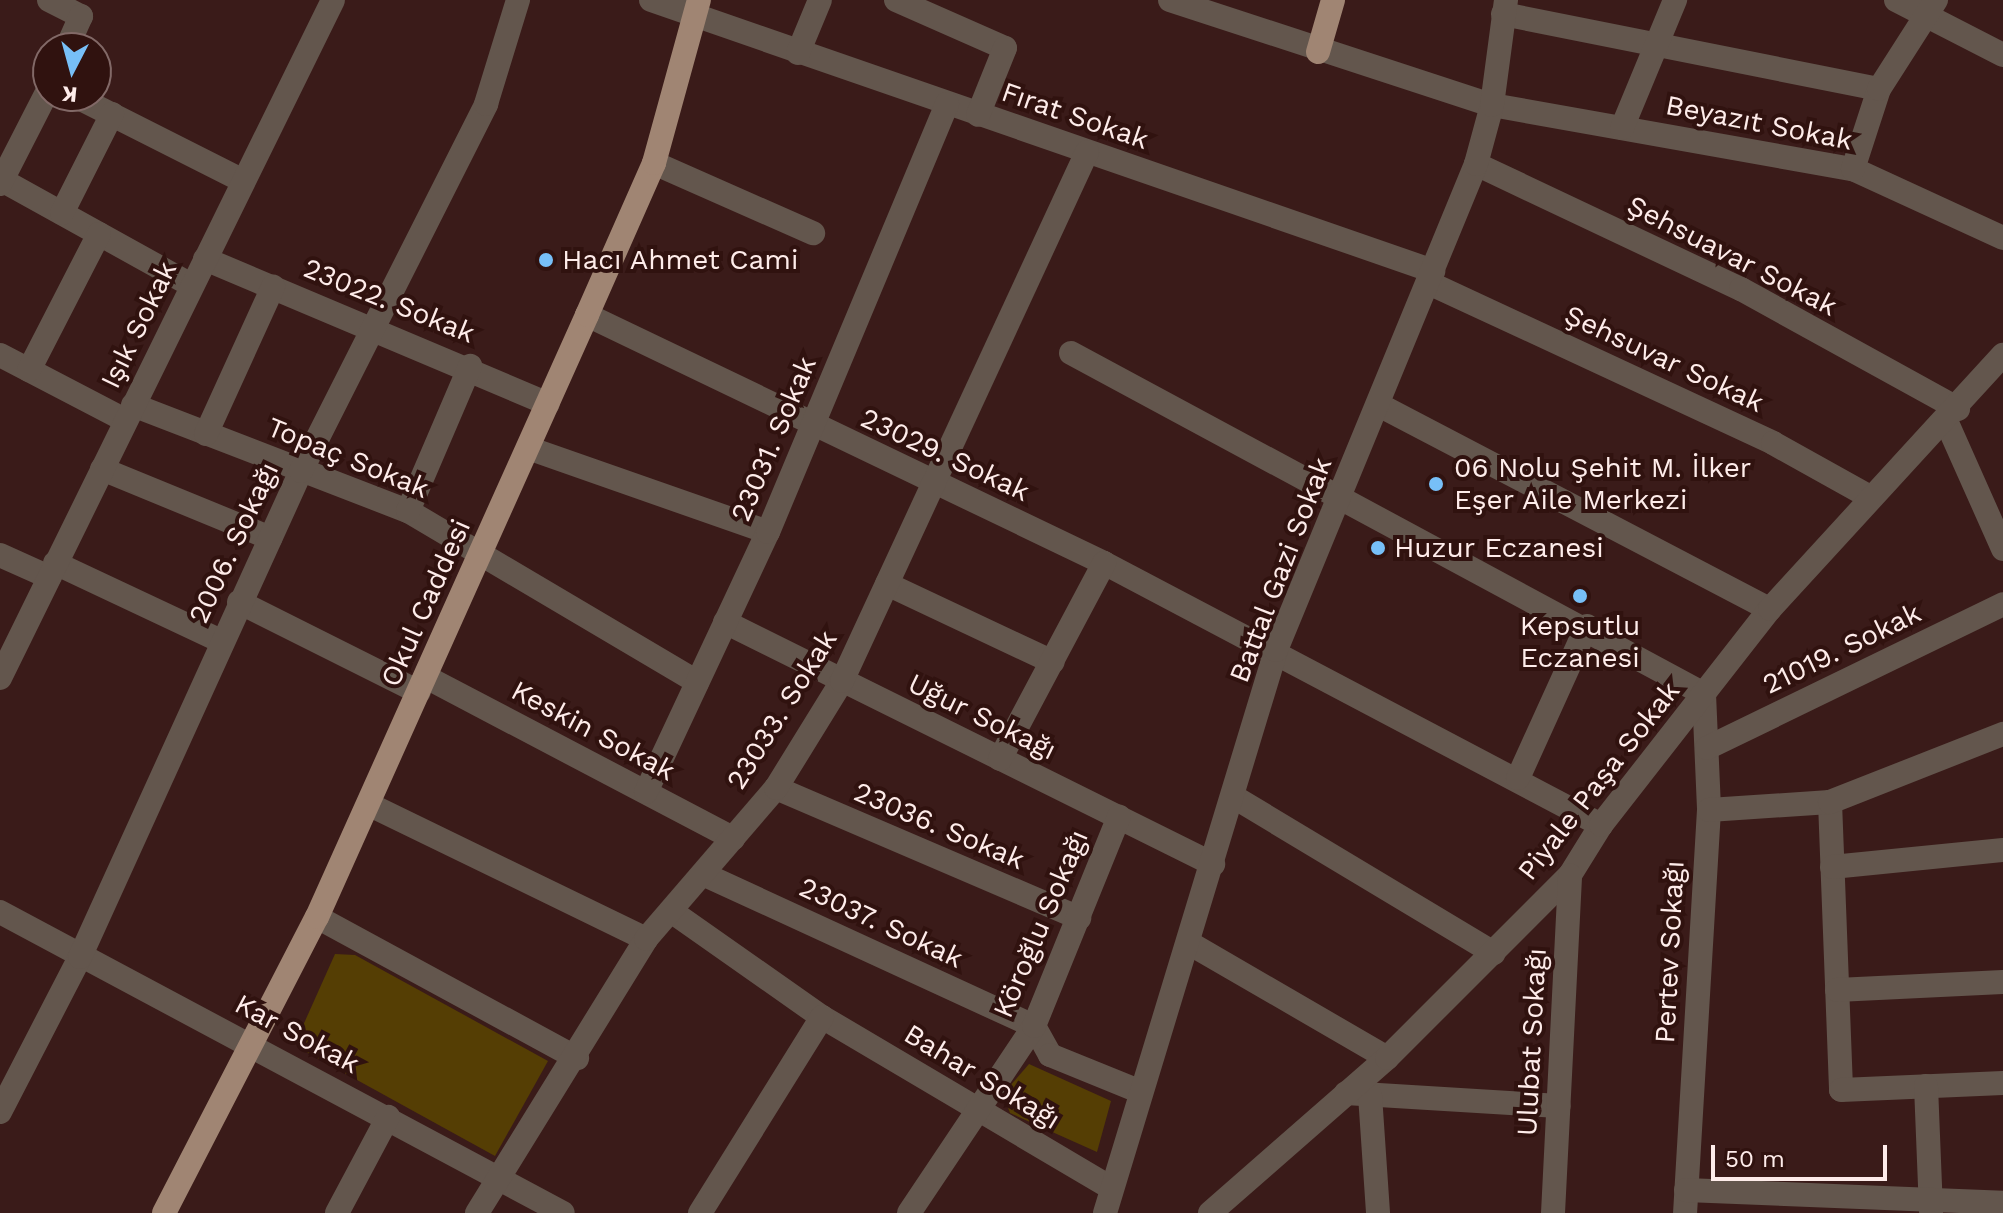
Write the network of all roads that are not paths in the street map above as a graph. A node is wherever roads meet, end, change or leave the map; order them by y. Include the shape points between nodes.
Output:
1 (49, 0) edge
2 (333, 0) edge
3 (518, 0) edge
4 (651, 0) edge
5 (820, 0) edge
6 (896, 0) edge
7 (1170, 0) edge
8 (1333, 0) edge
9 (1675, 0) edge
10 (1896, 0) edge
11 (1504, 7) edge
12 (698, 9) edge
13 (1932, 10) edge
14 (74, 32) edge
15 (1657, 44) junction
16 (1318, 52) junction
17 (798, 53) junction
18 (2003, 55) edge
19 (1879, 89) junction
20 (947, 104) junction
21 (1492, 105) junction
22 (37, 112) edge
23 (108, 112) edge
24 (112, 114) junction
25 (978, 115) junction
26 (1622, 128) junction
27 (1087, 152) junction
28 (654, 163) junction
29 (1476, 164) junction
30 (1853, 169) junction
31 (1, 181) edge
32 (243, 181) junction
33 (62, 213) junction
34 (813, 233) dead end
35 (99, 234) junction
36 (2003, 238) edge
37 (205, 259) junction
38 (1431, 277) junction
39 (191, 285) junction
40 (273, 287) junction
41 (587, 315) junction
42 (375, 328) junction
43 (1071, 353) dead end
44 (0, 355) edge
45 (2003, 355) edge
46 (470, 366) junction
47 (29, 370) junction
48 (548, 404) junction
49 (1379, 405) junction
50 (129, 413) junction
51 (1952, 416) junction
52 (812, 425) junction
53 (206, 434) junction
54 (528, 448) junction
55 (102, 469) junction
56 (301, 471) junction
57 (931, 481) junction
58 (1343, 495) junction
59 (1870, 497) junction
60 (408, 511) junction
61 (768, 532) junction
62 (270, 538) junction
63 (2003, 549) edge
64 (483, 550) junction
65 (0, 555) edge
66 (1104, 563) junction
67 (52, 570) junction
68 (887, 584) junction
69 (239, 602) junction
70 (2003, 604) edge
71 (1770, 609) junction
72 (725, 622) junction
73 (1587, 626) junction
74 (221, 641) junction
75 (1276, 650) junction
76 (1053, 662) junction
77 (0, 678) edge
78 (842, 681) junction
79 (697, 682) junction
80 (422, 684) junction
81 (1704, 694) junction
82 (2003, 734) edge
83 (1707, 748) junction
84 (1000, 759) junction
85 (1518, 778) junction
86 (776, 788) junction
87 (646, 792) junction
88 (1234, 797) junction
89 (1830, 802) junction
90 (370, 805) junction
91 (1709, 810) junction
92 (1119, 817) junction
93 (1601, 825) junction
94 (733, 838) junction
95 (2003, 850) edge
96 (1213, 864) junction
97 (1832, 867) junction
98 (703, 874) junction
99 (1570, 875) junction
100 (671, 911) junction
101 (0, 912) edge
102 (317, 917) junction
103 (1079, 918) junction
104 (646, 939) junction
105 (1189, 943) junction
106 (1494, 953) junction
107 (80, 957) junction
108 (2003, 982) edge
109 (1837, 990) junction
110 (822, 1017) junction
111 (1034, 1026) junction
112 (252, 1043) junction
113 (577, 1058) junction
114 (1387, 1058) junction
115 (2003, 1083) edge
116 (1926, 1086) junction
117 (1141, 1092) junction
118 (1358, 1094) junction
119 (1559, 1106) junction
120 (974, 1108) junction
121 (0, 1112) edge
122 (388, 1117) junction
123 (499, 1177) junction
124 (1111, 1188) junction
125 (1685, 1201) edge
126 (2003, 1203) edge
127 (1931, 1206) edge
128 (1218, 1209) edge
129 (164, 1213) edge
130 (337, 1213) edge
131 (477, 1213) edge
132 (563, 1213) edge
133 (700, 1213) edge
134 (909, 1213) edge
135 (1105, 1213) edge
136 (1378, 1213) edge
137 (1553, 1213) edge

1 - 14 street via 81,16
2 - 32 street, Işık Sokak
3 - 42 street, 2006. Sokağı via 486,104
4 - 12 street, Fırat Sokak
5 - 17 street
6 - 25 street via 1005,48
7 - 16 street, Beyazıt Sokak
8 - 16 main road
9 - 15 street
10 - 13 street
11 - 15 street
11 - 21 street, Battal Gazi Sokak
12 - 17 street, Fırat Sokak
12 - 28 main road, Okul Caddesi
13 - 18 street
13 - 19 street
15 - 19 street
15 - 26 street
16 - 21 street, Beyazıt Sokak
17 - 20 street, Fırat Sokak
19 - 30 street
20 - 25 street, Fırat Sokak
20 - 52 street, 23031. Sokak
21 - 26 street, Beyazıt Sokak
21 - 29 street, Battal Gazi Sokak
22 - 31 street
23 - 24 street
24 - 32 street
24 - 33 street
25 - 27 street, Fırat Sokak
26 - 30 street, Beyazıt Sokak
27 - 38 street, Fırat Sokak
27 - 57 street, 23033. Sokak
28 - 34 street
28 - 41 main road, Okul Caddesi
29 - 38 street, Battal Gazi Sokak
29 - 51 street, Şehsuavar Sokak via 1741,289
30 - 36 street, Beyazıt Sokak
31 - 33 street
32 - 37 street, Işık Sokak
33 - 35 street
35 - 39 street
35 - 47 street
37 - 39 street, Işık Sokak
37 - 40 street, 23022. Sokak
38 - 49 street, Battal Gazi Sokak
38 - 59 street, Şehsuvar Sokak via 1773,443
39 - 50 street, Işık Sokak
40 - 42 street, 23022. Sokak
40 - 53 street
41 - 48 main road, Okul Caddesi
41 - 52 street, 23029. Sokak
42 - 46 street, 23022. Sokak
42 - 56 street, 2006. Sokağı
43 - 58 street
44 - 47 street, Topaç Sokak
45 - 51 street, Piyale Paşa Sokak
46 - 48 street, 23022. Sokak
46 - 60 street
47 - 50 street, Topaç Sokak
48 - 54 main road, Okul Caddesi
49 - 58 street, Battal Gazi Sokak
49 - 71 street
50 - 53 street, Topaç Sokak
50 - 55 street, Işık Sokak
51 - 59 street, Piyale Paşa Sokak
51 - 63 street
52 - 57 street, 23029. Sokak
52 - 61 street, 23031. Sokak
53 - 56 street, Topaç Sokak
54 - 61 street
54 - 64 main road, Okul Caddesi
55 - 62 street
55 - 67 street, Işık Sokak
56 - 60 street, Topaç Sokak
56 - 62 street, 2006. Sokağı
57 - 66 street, 23029. Sokak
57 - 68 street, 23033. Sokak
58 - 73 street
58 - 75 street, Battal Gazi Sokak
59 - 71 street, Piyale Paşa Sokak
60 - 64 street, Topaç Sokak
61 - 72 street, 23031. Sokak
62 - 69 street, 2006. Sokağı
64 - 79 street, Topaç Sokak
64 - 80 main road, Okul Caddesi
65 - 67 street
66 - 75 street, 23029. Sokak
66 - 76 street
67 - 74 street
67 - 77 street, Işık Sokak
68 - 76 street
68 - 78 street, 23033. Sokak
69 - 74 street, 2006. Sokağı
69 - 80 street, Keskin Sokak
70 - 83 street, 21019. Sokak
71 - 81 street, Piyale Paşa Sokak
72 - 78 street, Uğur Sokağı
72 - 79 street, 23031. Sokak
73 - 81 street
73 - 85 street
74 - 107 street, 2006. Sokağı
75 - 85 street, 23029. Sokak
75 - 88 street, Battal Gazi Sokak
76 - 84 street
78 - 84 street, Uğur Sokağı
78 - 86 street, 23033. Sokak
79 - 87 street, 23031. Sokak
80 - 87 street, Keskin Sokak
80 - 90 main road, Okul Caddesi
81 - 83 street, Pertev Sokağı
81 - 93 street, Piyale Paşa Sokak
82 - 89 street
83 - 91 street, Pertev Sokağı
84 - 92 street, Uğur Sokağı
85 - 93 street, 23029. Sokak
86 - 94 street, 23033. Sokak
86 - 103 street, 23036. Sokak
87 - 94 street, Keskin Sokak
88 - 96 street, Battal Gazi Sokak
88 - 106 street
89 - 91 street
89 - 97 street
90 - 102 main road, Okul Caddesi
90 - 104 street
91 - 125 street, Pertev Sokağı
92 - 96 street, Uğur Sokağı
92 - 103 street, Köroğlu Sokağı
93 - 99 street, Piyale Paşa Sokak
94 - 98 street, 23033. Sokak
95 - 97 street
96 - 105 street, Battal Gazi Sokak
97 - 109 street
98 - 100 street, 23033. Sokak
98 - 111 street, 23037. Sokak
99 - 106 street, Piyale Paşa Sokak
99 - 119 street, Ulubat Sokağı
100 - 104 street, 23033. Sokak
100 - 110 street, Bahar Sokağı
101 - 107 street, Kar Sokak
102 - 112 main road, Okul Caddesi
102 - 113 street
103 - 111 street, Köroğlu Sokağı
104 - 113 street, 23033. Sokak
105 - 114 street
105 - 117 street, Battal Gazi Sokak
106 - 114 street, Piyale Paşa Sokak
107 - 112 street, Kar Sokak
107 - 121 street, 2006. Sokağı
108 - 109 street
109 - 116 street via 1841,1090
110 - 120 street, Bahar Sokağı
110 - 133 street
111 - 117 street via 1050,1055
111 - 120 street, Köroğlu Sokağı
112 - 122 street, Kar Sokak
112 - 129 main road, Okul Caddesi
113 - 123 street, 23033. Sokak
114 - 118 street, Piyale Paşa Sokak
115 - 116 street
116 - 127 street
117 - 124 street, Battal Gazi Sokak
118 - 119 street
118 - 128 street, Piyale Paşa Sokak
118 - 136 street
119 - 137 street, Ulubat Sokağı
120 - 124 street, Bahar Sokağı
120 - 134 street, Köroğlu Sokağı
122 - 123 street, Kar Sokak
122 - 130 street
123 - 131 street, 23033. Sokak
123 - 132 street, Kar Sokak
124 - 135 street, Battal Gazi Sokak
125 - 127 street
126 - 127 street

